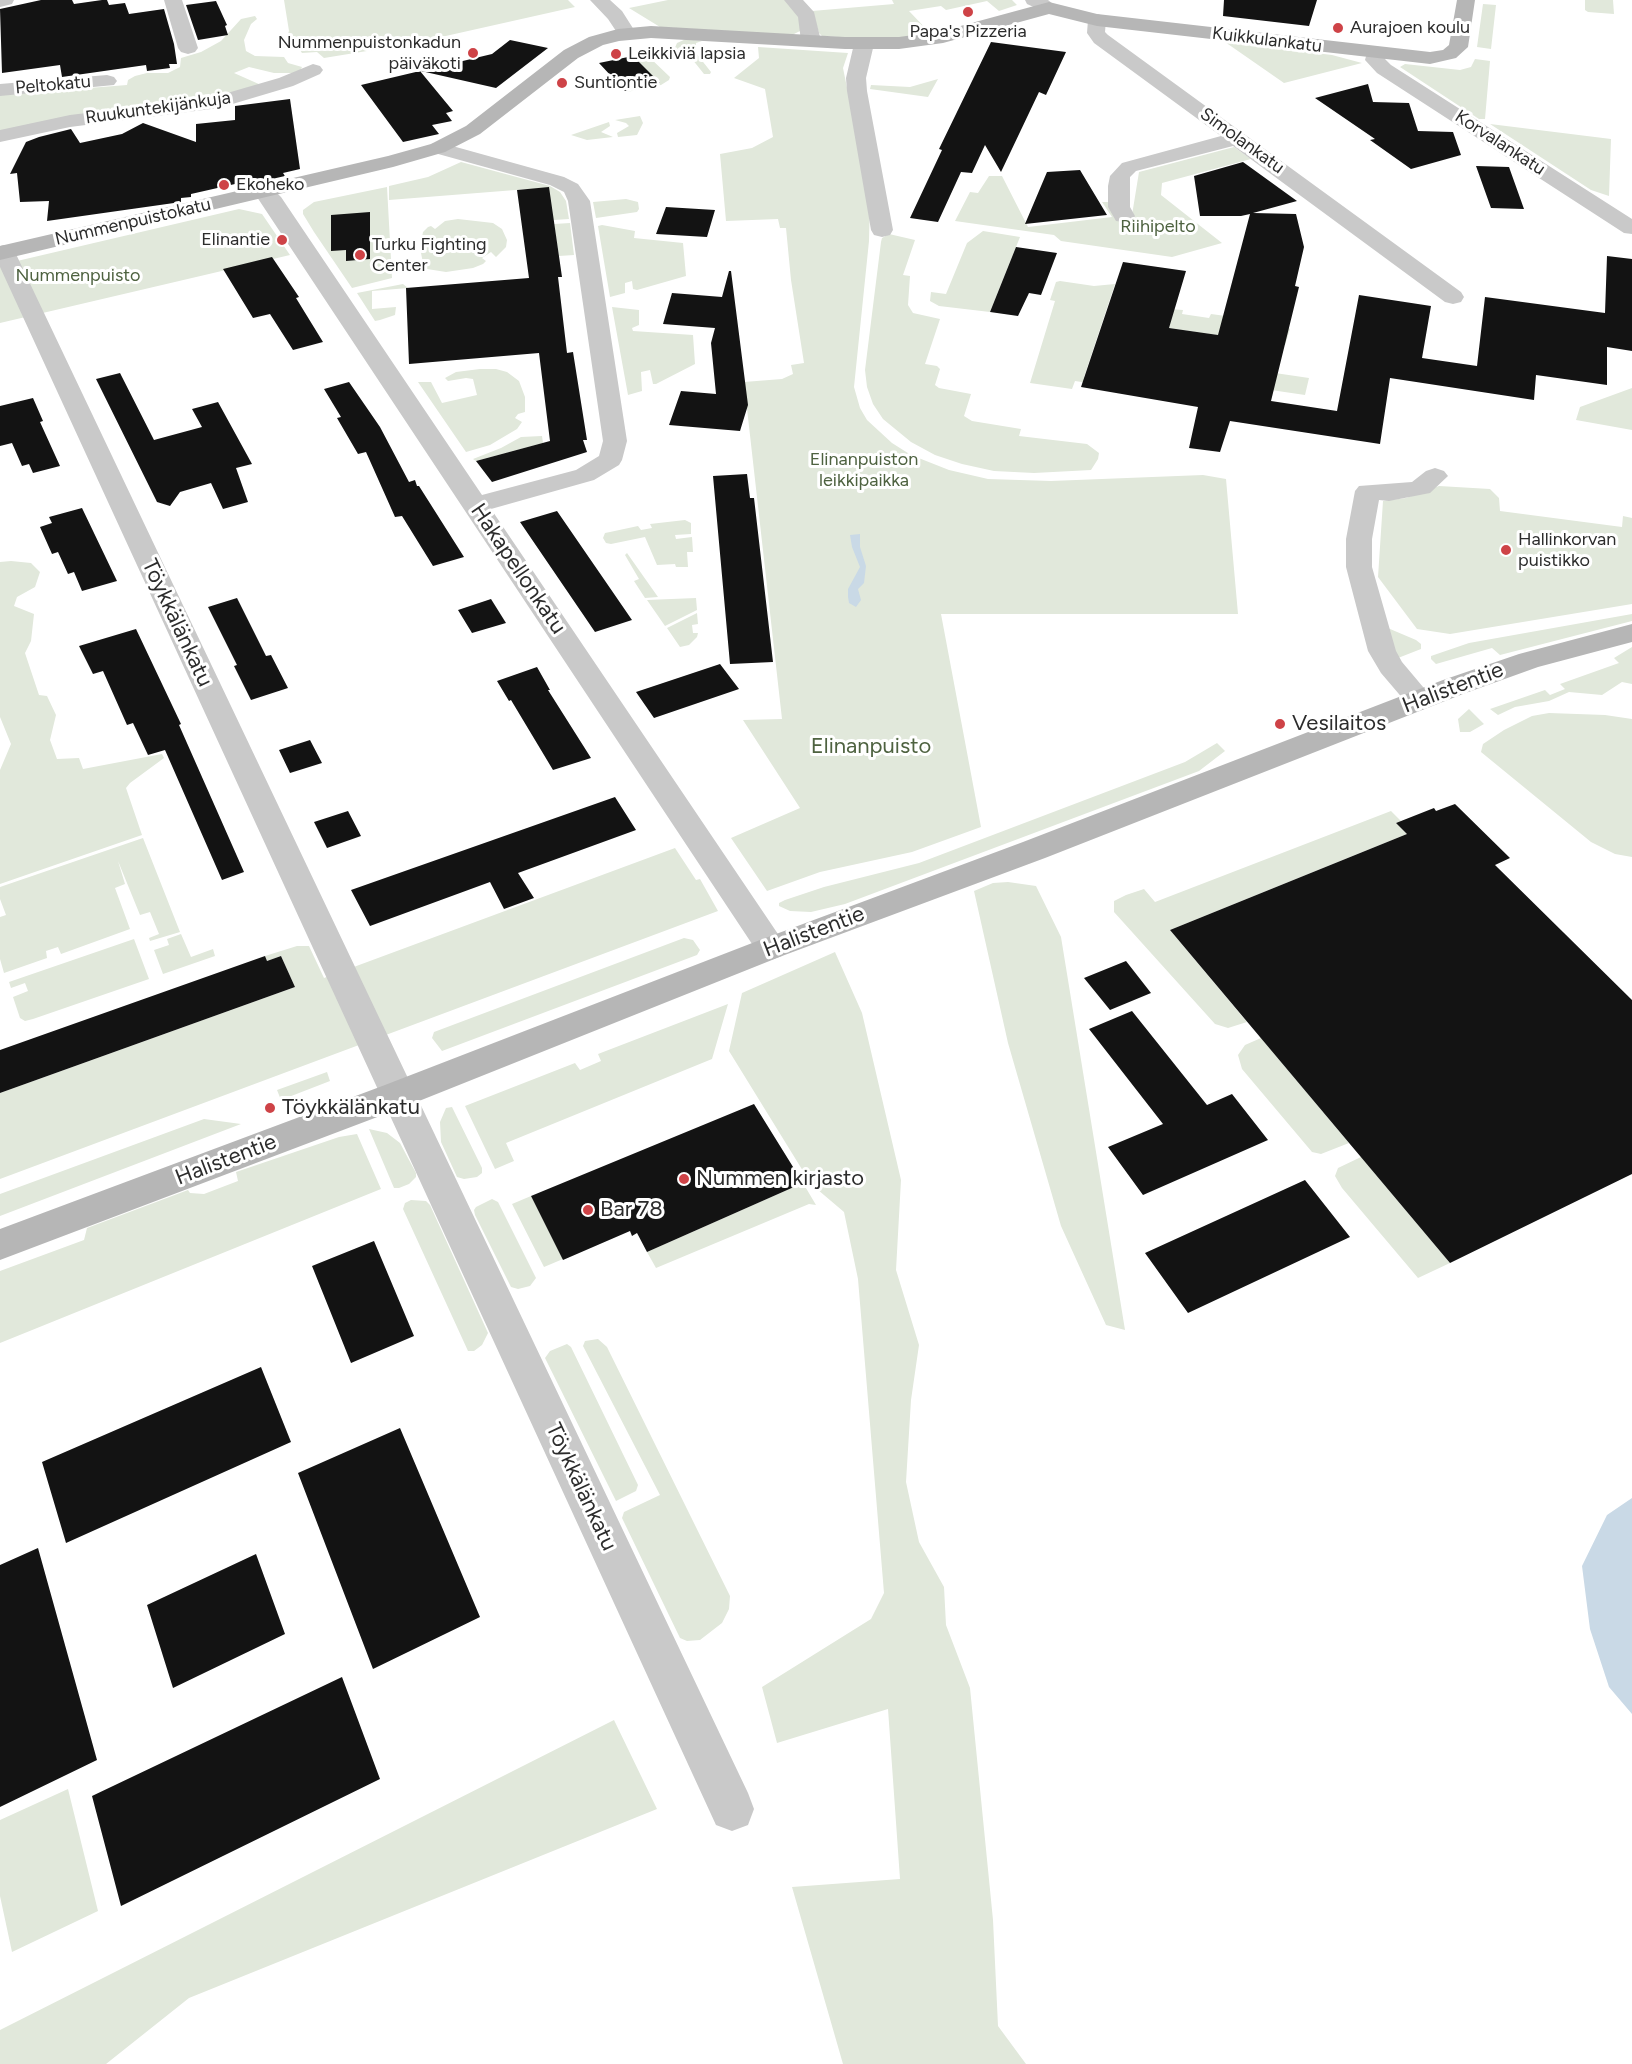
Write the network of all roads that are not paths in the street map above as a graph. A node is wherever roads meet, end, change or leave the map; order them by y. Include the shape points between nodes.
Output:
1 (5, 0) edge
2 (173, 0) edge
3 (599, 0) edge
4 (793, 0) edge
5 (1466, 0) edge
6 (0, 1) edge
7 (1041, 4) edge
8 (1097, 20) junction
9 (627, 33) junction
10 (811, 41) junction
11 (864, 44) junction
12 (188, 48) dead end
13 (1375, 53) junction
14 (313, 70) dead end
15 (107, 81) dead end
16 (0, 90) edge
17 (0, 136) edge
18 (1238, 138) junction
19 (438, 148) junction
20 (264, 191) junction
21 (1124, 216) dead end
22 (1632, 228) edge
23 (882, 230) dead end
24 (2, 253) edge
25 (1453, 297) dead end
26 (1435, 476) dead end
27 (475, 505) junction
28 (1632, 633) edge
29 (1420, 700) junction
30 (771, 948) junction
31 (397, 1095) junction
32 (0, 1245) edge
33 (732, 1809) dead end

1 - 6 street
2 - 12 street
3 - 9 street
4 - 10 street via 807,16
5 - 13 street, Kuikkulankatu via 1459,43 1449,54 1419,58
7 - 8 street
7 - 11 street, Nummenpuistokatu via 930,40
8 - 13 street, Kuikkulankatu
8 - 18 street, Simolankatu via 1096,33 1101,39
9 - 10 street, Nummenpuistokatu
9 - 19 street, Nummenpuistokatu via 596,41 572,54 473,130
10 - 11 street, Nummenpuistokatu
11 - 23 street via 857,91
13 - 22 street, Korvalankatu via 1375,60 1384,69
14 - 17 street, Ruukuntekijänkuja via 218,102 70,121
15 - 16 street, Peltokatu
18 - 21 street via 1129,167 1120,176 1119,207
18 - 25 street, Simolankatu
19 - 20 street, Nummenpuistokatu
19 - 27 street via 557,181 576,194 615,441 610,460 585,475
20 - 24 street, Nummenpuistokatu
20 - 27 street, Hakapellonkatu
24 - 31 street, Töykkälänkatu
26 - 29 street via 1422,488 1389,493 1368,491 1359,539 1359,567 1382,651
27 - 30 street, Hakapellonkatu
28 - 29 street, Halistentie via 1529,660
29 - 30 street, Halistentie
30 - 31 street, Halistentie
31 - 32 street, Halistentie
31 - 33 street, Töykkälänkatu

